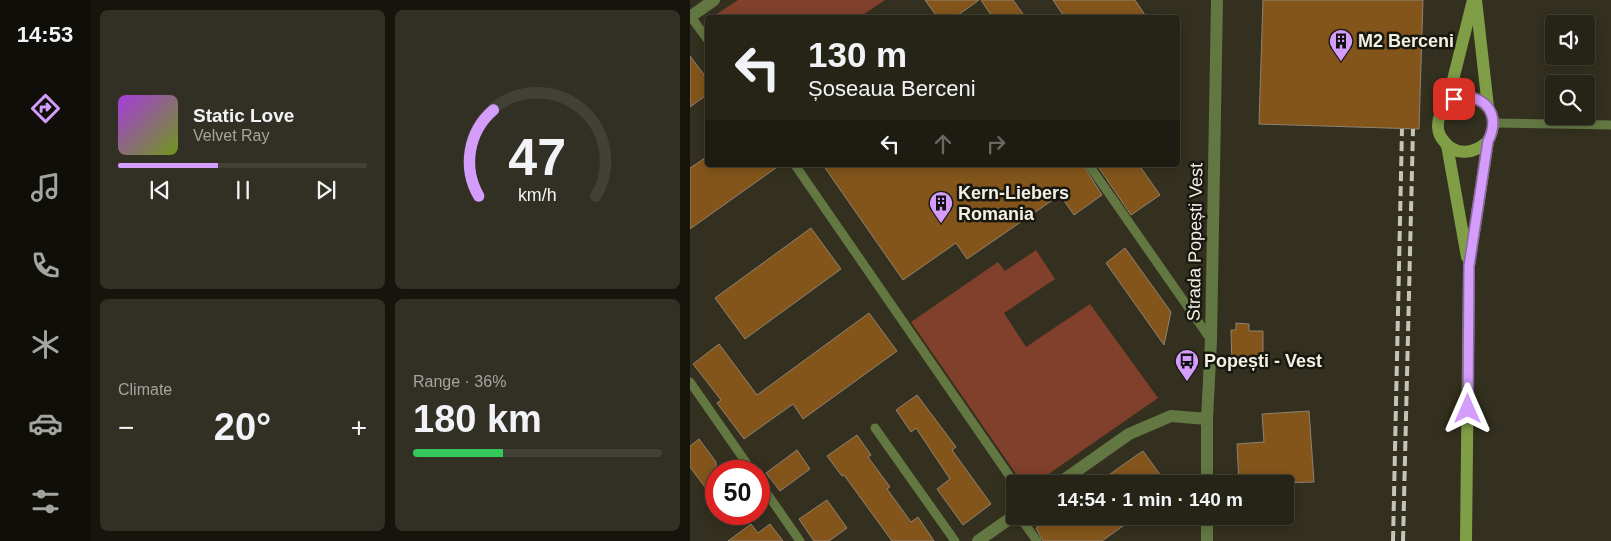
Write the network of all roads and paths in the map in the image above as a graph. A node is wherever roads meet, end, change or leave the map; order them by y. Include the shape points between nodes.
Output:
1 (714, 0) edge
2 (1217, 0) edge
3 (1475, 0) edge
4 (691, 17) edge
5 (705, 36) edge
6 (1446, 104) junction
7 (1488, 107) junction
8 (1494, 124) junction
9 (1611, 125) edge
10 (1488, 141) junction
11 (1447, 146) junction
12 (796, 167) edge
13 (1090, 167) edge
14 (1469, 266) junction
15 (1211, 340) junction
16 (690, 382) edge
17 (1207, 419) junction
18 (875, 428) dead end
19 (744, 460) edge
20 (1009, 475) edge
21 (1071, 475) edge
22 (1207, 475) edge
23 (770, 498) edge
24 (1006, 521) edge
25 (1025, 525) edge
26 (1207, 525) edge
27 (800, 541) edge
28 (955, 541) edge
29 (978, 541) edge
30 (1037, 541) edge
31 (1206, 541) edge
32 (1466, 541) edge

1 - 4 street
2 - 15 street, Strada Popești Vest
3 - 6 main road
3 - 7 main road
4 - 5 lane
6 - 7 main road via 1463,96
6 - 11 main road via 1438,120 1438,129
7 - 8 main road
8 - 9 lane
8 - 10 main road
10 - 11 main road via 1473,152 1464,153
10 - 14 main road
11 - 14 main road
12 - 20 lane
13 - 15 lane
14 - 32 main road
15 - 17 street, Strada Popești Vest
16 - 19 lane
17 - 21 street via 1170,416 1129,434
17 - 22 street, Strada Popești Vest
18 - 28 lane
23 - 27 lane
24 - 29 street
25 - 30 lane
26 - 31 street

